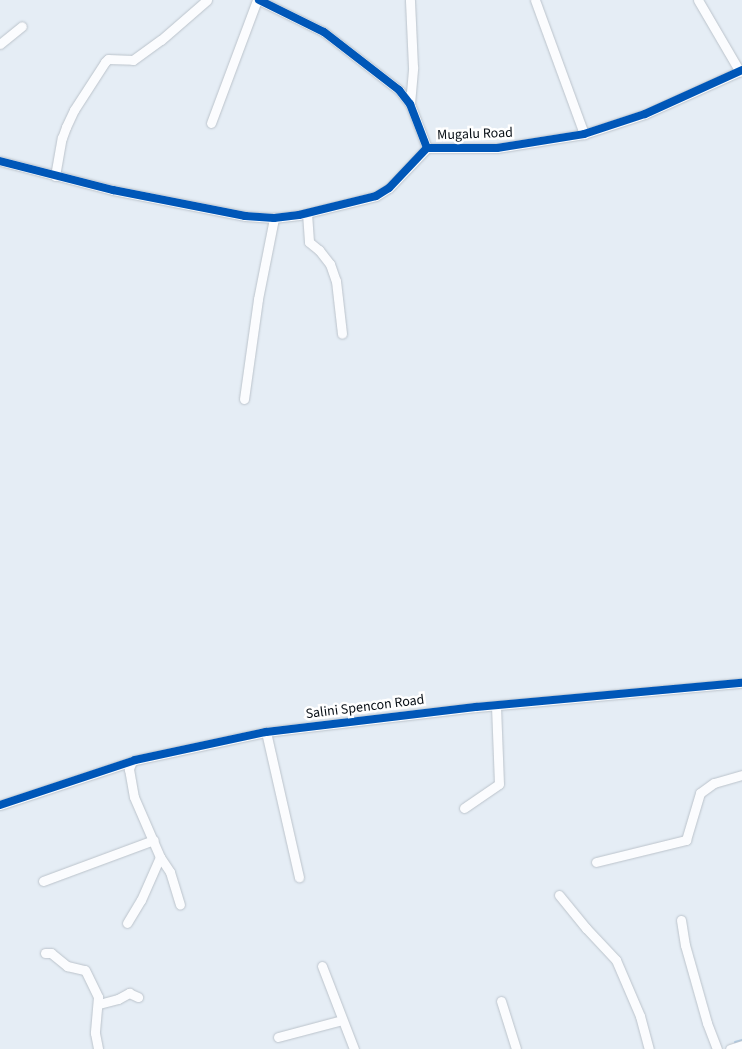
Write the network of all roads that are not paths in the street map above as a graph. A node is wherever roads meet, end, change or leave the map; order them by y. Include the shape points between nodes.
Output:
1 (207, 0) edge
2 (258, 0) edge
3 (410, 0) edge
4 (535, 0) edge
5 (698, 0) edge
6 (22, 26) dead end
7 (0, 44) edge
8 (741, 71) edge
9 (410, 104) junction
10 (210, 123) dead end
11 (584, 134) junction
12 (427, 148) junction
13 (0, 161) edge
14 (55, 176) junction
15 (307, 213) junction
16 (274, 218) junction
17 (342, 334) dead end
18 (244, 399) dead end
19 (742, 683) edge
20 (496, 706) junction
21 (266, 732) junction
22 (132, 761) junction
23 (742, 774) edge
24 (0, 806) edge
25 (464, 808) dead end
26 (154, 840) junction
27 (160, 857) junction
28 (596, 862) dead end
29 (299, 877) dead end
30 (43, 881) dead end
31 (559, 895) dead end
32 (180, 904) dead end
33 (681, 920) dead end
34 (127, 923) dead end
35 (45, 953) dead end
36 (322, 966) dead end
37 (138, 996) dead end
38 (501, 1001) dead end
39 (99, 1004) junction
40 (342, 1020) junction
41 (278, 1037) dead end
42 (742, 1045) edge
43 (98, 1049) edge
44 (354, 1049) edge
45 (516, 1049) edge
46 (650, 1049) edge
47 (717, 1049) edge
48 (730, 1049) edge

1 - 14 street via 132,60 108,59 105,62 66,128
2 - 9 street, Mugalu Road via 340,42 399,90
2 - 10 street
3 - 9 street via 413,67
4 - 11 street
5 - 8 street
6 - 7 street
8 - 11 street, Mugalu Road via 645,114
9 - 12 street, Mugalu Road
11 - 12 street, Mugalu Road via 498,148
12 - 15 street via 389,188 376,196
13 - 14 street
14 - 16 street via 245,216
15 - 16 street
15 - 17 street via 309,242 330,264 336,281
16 - 18 street via 258,299
19 - 20 street, Salini Spencon Road
20 - 21 street, Salini Spencon Road
20 - 25 street via 499,784
21 - 22 street, Salini Spencon Road
21 - 29 street
22 - 24 street, Salini Spencon Road
22 - 26 street via 129,770 134,797
23 - 28 street via 714,783 700,793 686,840
26 - 27 street
26 - 30 street
27 - 32 street via 170,872
27 - 34 street
31 - 46 street via 616,960
33 - 47 street via 685,945
35 - 39 street via 51,953 67,966 86,970
36 - 40 street
37 - 39 street via 129,993
38 - 45 street
39 - 43 street via 95,1032
40 - 41 street
40 - 44 street
42 - 48 street

